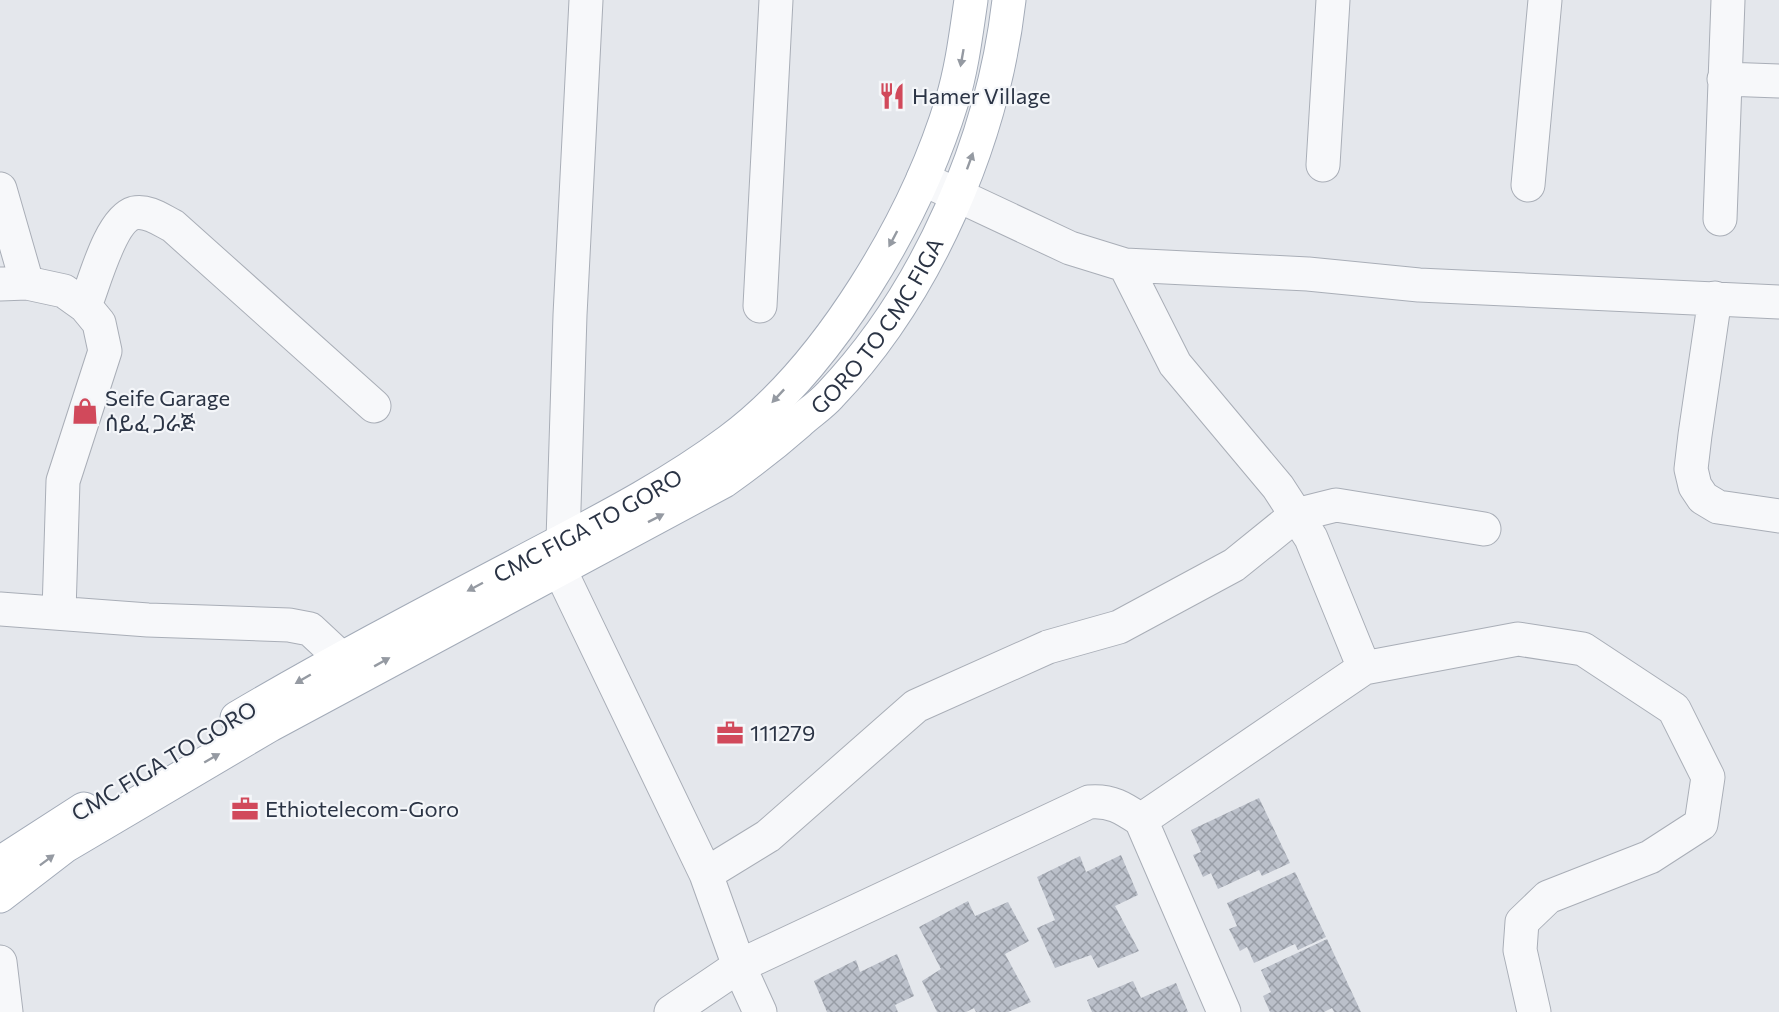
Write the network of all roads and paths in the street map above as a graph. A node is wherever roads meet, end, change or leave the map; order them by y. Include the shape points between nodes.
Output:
1 (586, 0) edge
2 (776, 0) edge
3 (971, 0) edge
4 (1009, 0) edge
5 (1333, 0) edge
6 (1545, 0) edge
7 (1728, 0) edge
8 (1724, 79) junction
9 (1779, 81) edge
10 (1323, 165) dead end
11 (923, 179) junction
12 (1528, 185) dead end
13 (0, 189) edge
14 (957, 196) junction
15 (1720, 219) dead end
16 (1125, 265) junction
17 (13, 283) edge
18 (1715, 298) junction
19 (1779, 302) edge
20 (85, 306) junction
21 (760, 306) dead end
22 (374, 406) dead end
23 (1296, 515) junction
24 (1779, 516) edge
25 (1484, 529) dead end
26 (576, 553) junction
27 (0, 609) edge
28 (59, 612) junction
29 (340, 657) junction
30 (1364, 668) junction
31 (1141, 820) junction
32 (0, 863) edge
33 (706, 874) junction
34 (0, 896) edge
35 (0, 962) edge
36 (739, 966) junction
37 (6, 1012) edge
38 (671, 1012) edge
39 (760, 1012) edge
40 (1224, 1012) edge
41 (1534, 1012) edge

1 - 26 street via 570,315
2 - 21 street
3 -> 11 main road, CMC FIGA TO GORO via 952,100
14 -> 4 main road, GORO TO CMC FIGA via 1000,67
5 - 10 street
6 - 12 street
7 - 8 street
8 - 9 street
8 - 15 street
11 - 14 street
11 -> 26 main road, CMC FIGA TO GORO via 860,294 828,340 764,411 729,441 628,506
13 - 17 street
14 - 16 street via 1070,248
26 -> 14 main road, GORO TO CMC FIGA via 724,481 829,396 891,317
16 - 18 street via 1308,274 1419,285
16 - 23 street via 1175,364 1278,487
17 - 20 street via 64,291
18 - 19 street
18 - 24 street via 1691,469 1695,486 1703,498 1718,507
20 - 22 street via 116,225 133,213 148,213 173,226
20 - 28 street via 99,323 105,351 63,481
23 - 25 street via 1336,505
23 - 30 street via 1311,538
23 - 33 street via 1234,565 1119,627 1048,647 916,706 768,836
26 -> 29 main road, CMC FIGA TO GORO
26 - 33 street
34 -> 26 main road via 65,846 162,788
27 - 28 street
28 - 29 street via 289,625 310,630
29 -> 32 main road, CMC FIGA TO GORO via 111,792
30 - 31 street
30 - 41 street via 1518,639 1583,649 1674,709 1708,777 1701,824 1650,857 1548,897 1522,922 1520,950
31 - 36 street via 1105,800 1089,802
31 - 40 street
33 - 36 street
35 - 37 street
36 - 38 street
36 - 39 street

